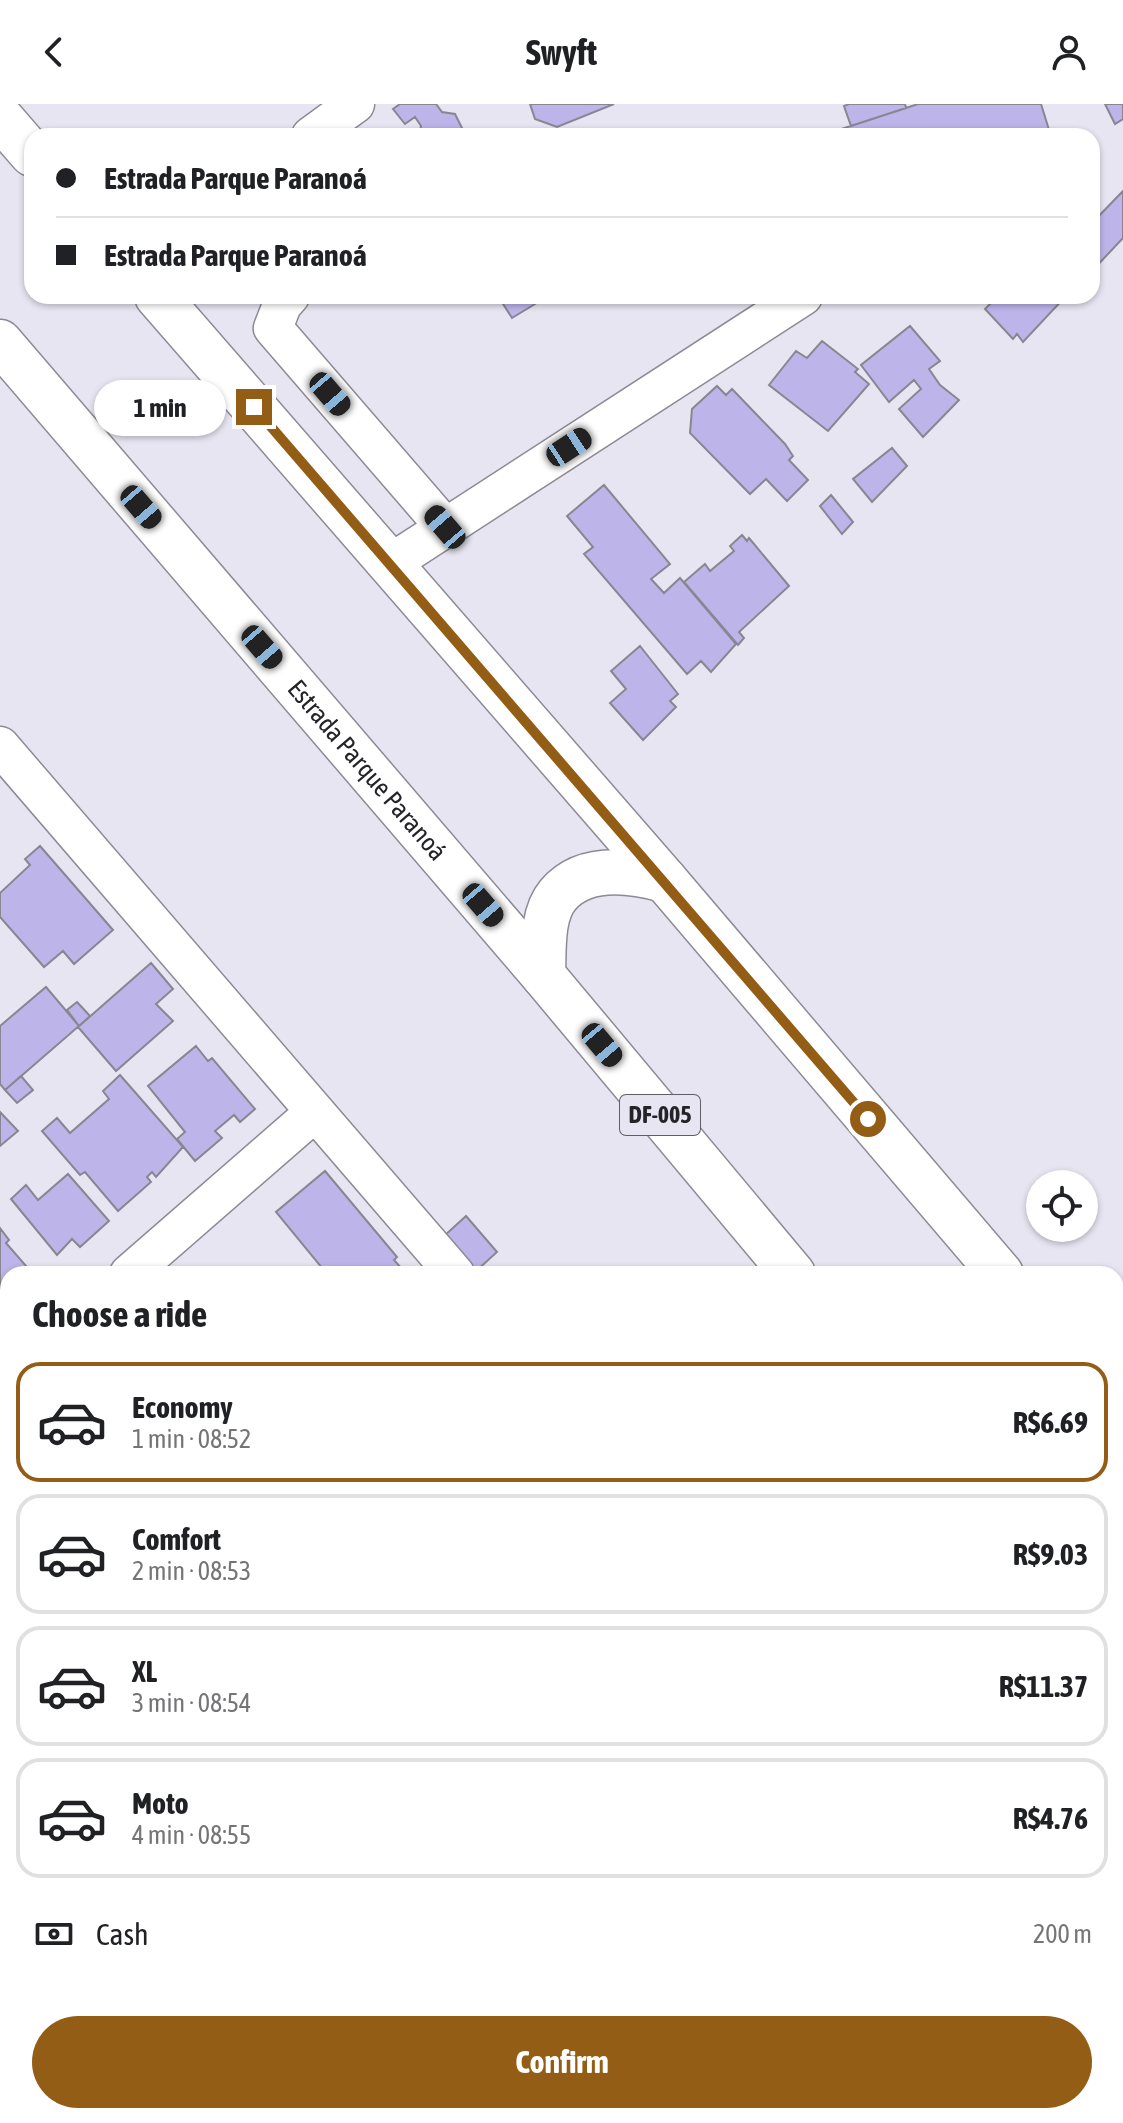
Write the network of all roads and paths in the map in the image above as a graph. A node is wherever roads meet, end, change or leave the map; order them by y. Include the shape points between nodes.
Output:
1 (355, 104) edge
2 (0, 117) edge
3 (322, 128) edge
4 (24, 145) edge
5 (164, 304) edge
6 (791, 304) edge
7 (273, 307) edge
8 (0, 342) edge
9 (445, 527) junction
10 (391, 563) junction
11 (8, 772) edge
12 (665, 880) junction
13 (543, 975) junction
14 (315, 1112) junction
15 (138, 1266) edge
16 (448, 1266) edge
17 (786, 1266) edge
18 (994, 1266) edge

1 - 3 street
2 - 4 main road
5 - 10 main road
6 - 9 street
7 - 9 street
8 - 13 main road, Estrada Parque Paranoá / DF-005
9 - 10 street
10 - 12 main road
11 - 14 street
12 - 13 main road via 607,872 582,879 557,896 545,930
12 - 18 main road
13 - 17 main road, Estrada Parque Paranoá / DF-005
14 - 15 street
14 - 16 street

